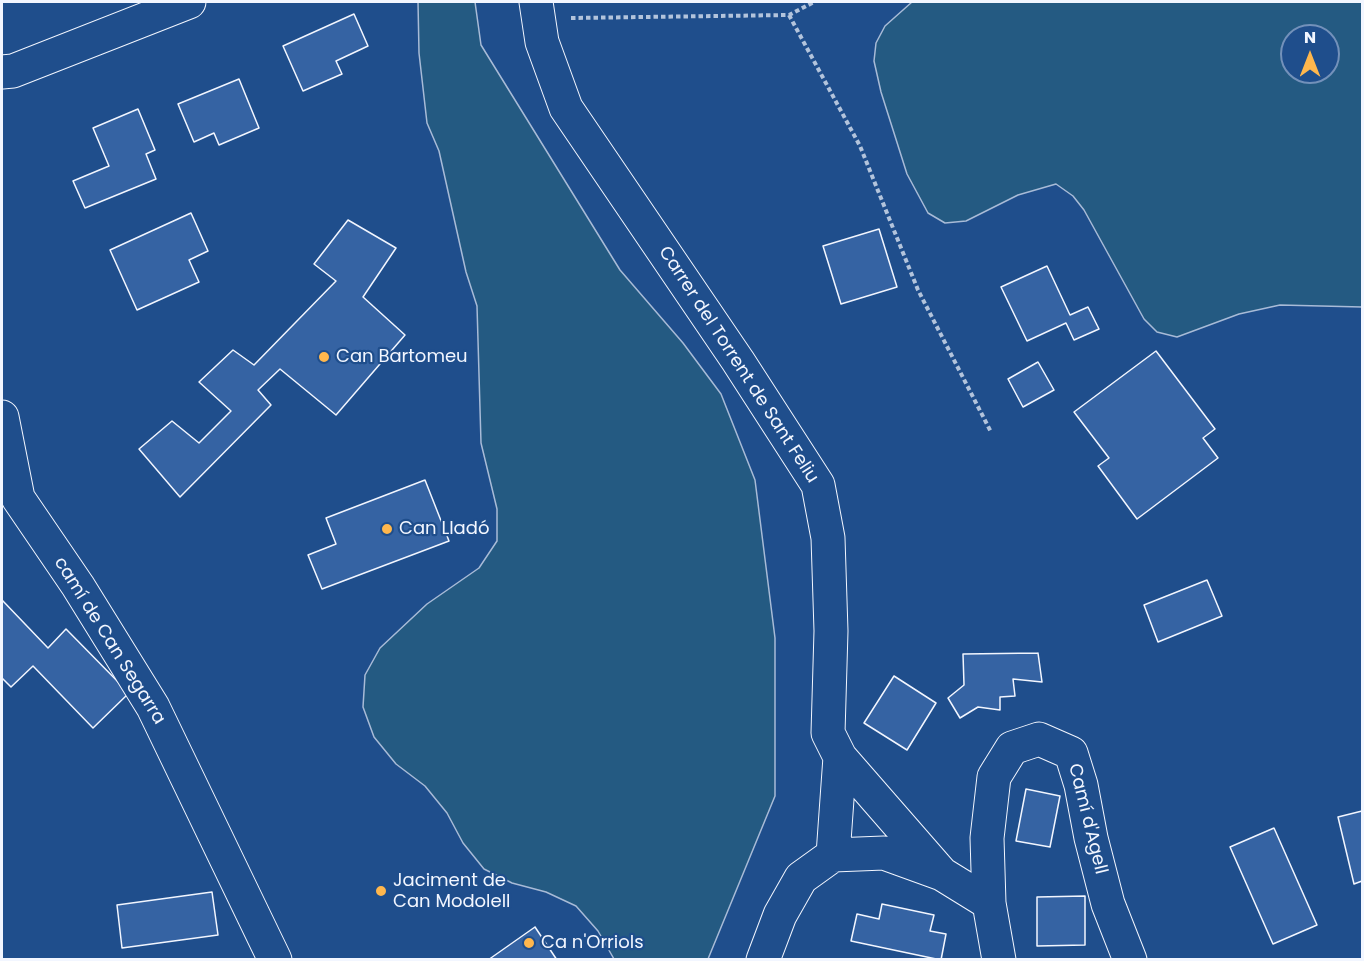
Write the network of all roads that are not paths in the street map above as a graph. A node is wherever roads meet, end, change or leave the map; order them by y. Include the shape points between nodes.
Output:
1 (189, 2) edge
2 (537, 10) edge
3 (2, 72) edge
4 (2, 417) edge
5 (840, 757) junction
6 (833, 855) junction
7 (942, 874) junction
8 (989, 903) junction
9 (275, 960) edge
10 (763, 960) edge
11 (999, 960) edge
12 (1130, 960) edge

1 - 3 street
2 - 5 street, Carrer del Torrent de Sant Feliu via 542,42 566,108 818,484 828,538 828,733
4 - 9 street, camí de Can Segarra via 18,498 153,707
5 - 6 street
5 - 7 street
6 - 7 street via 884,853
6 - 10 street via 801,878 780,915
7 - 8 street
8 - 11 street
8 - 12 street, Camí d'Agell via 987,838 994,777 1012,748 1039,739 1071,753 1108,904

